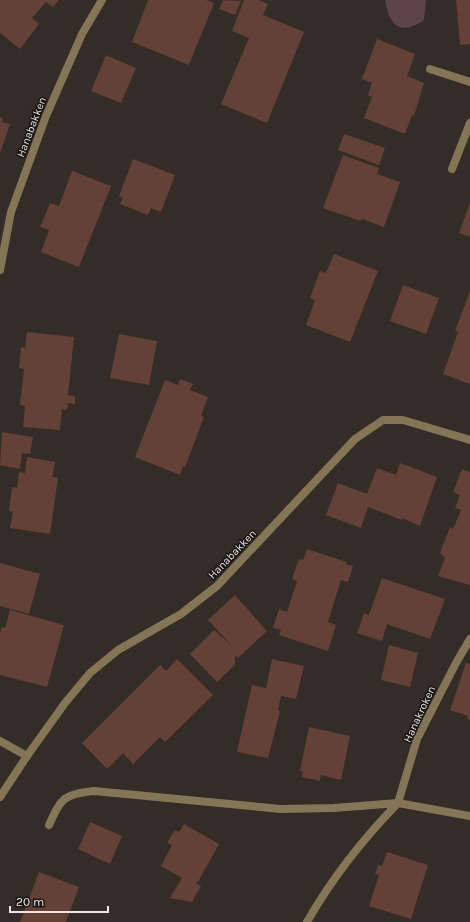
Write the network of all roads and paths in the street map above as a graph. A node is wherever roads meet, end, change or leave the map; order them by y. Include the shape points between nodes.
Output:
1 (102, 0) edge
2 (430, 69) dead end
3 (470, 82) edge
4 (470, 123) edge
5 (452, 169) dead end
6 (0, 270) edge
7 (470, 440) edge
8 (470, 639) edge
9 (0, 741) edge
10 (26, 756) junction
11 (0, 797) edge
12 (398, 803) junction
13 (470, 816) edge
14 (49, 825) dead end
15 (307, 922) edge

1 - 6 street, Hanabakken via 82,34 46,116 11,212
2 - 3 street
4 - 5 street
7 - 10 street, Hanabakken via 403,420 383,420 355,439 217,586 181,614 118,650 90,673
8 - 12 street, Hanakroken via 417,739
9 - 10 street
10 - 11 street, Hanabakken
12 - 13 street
12 - 14 street via 281,809 94,791 78,792 58,804
12 - 15 street, Hanakroken via 364,839 322,896

